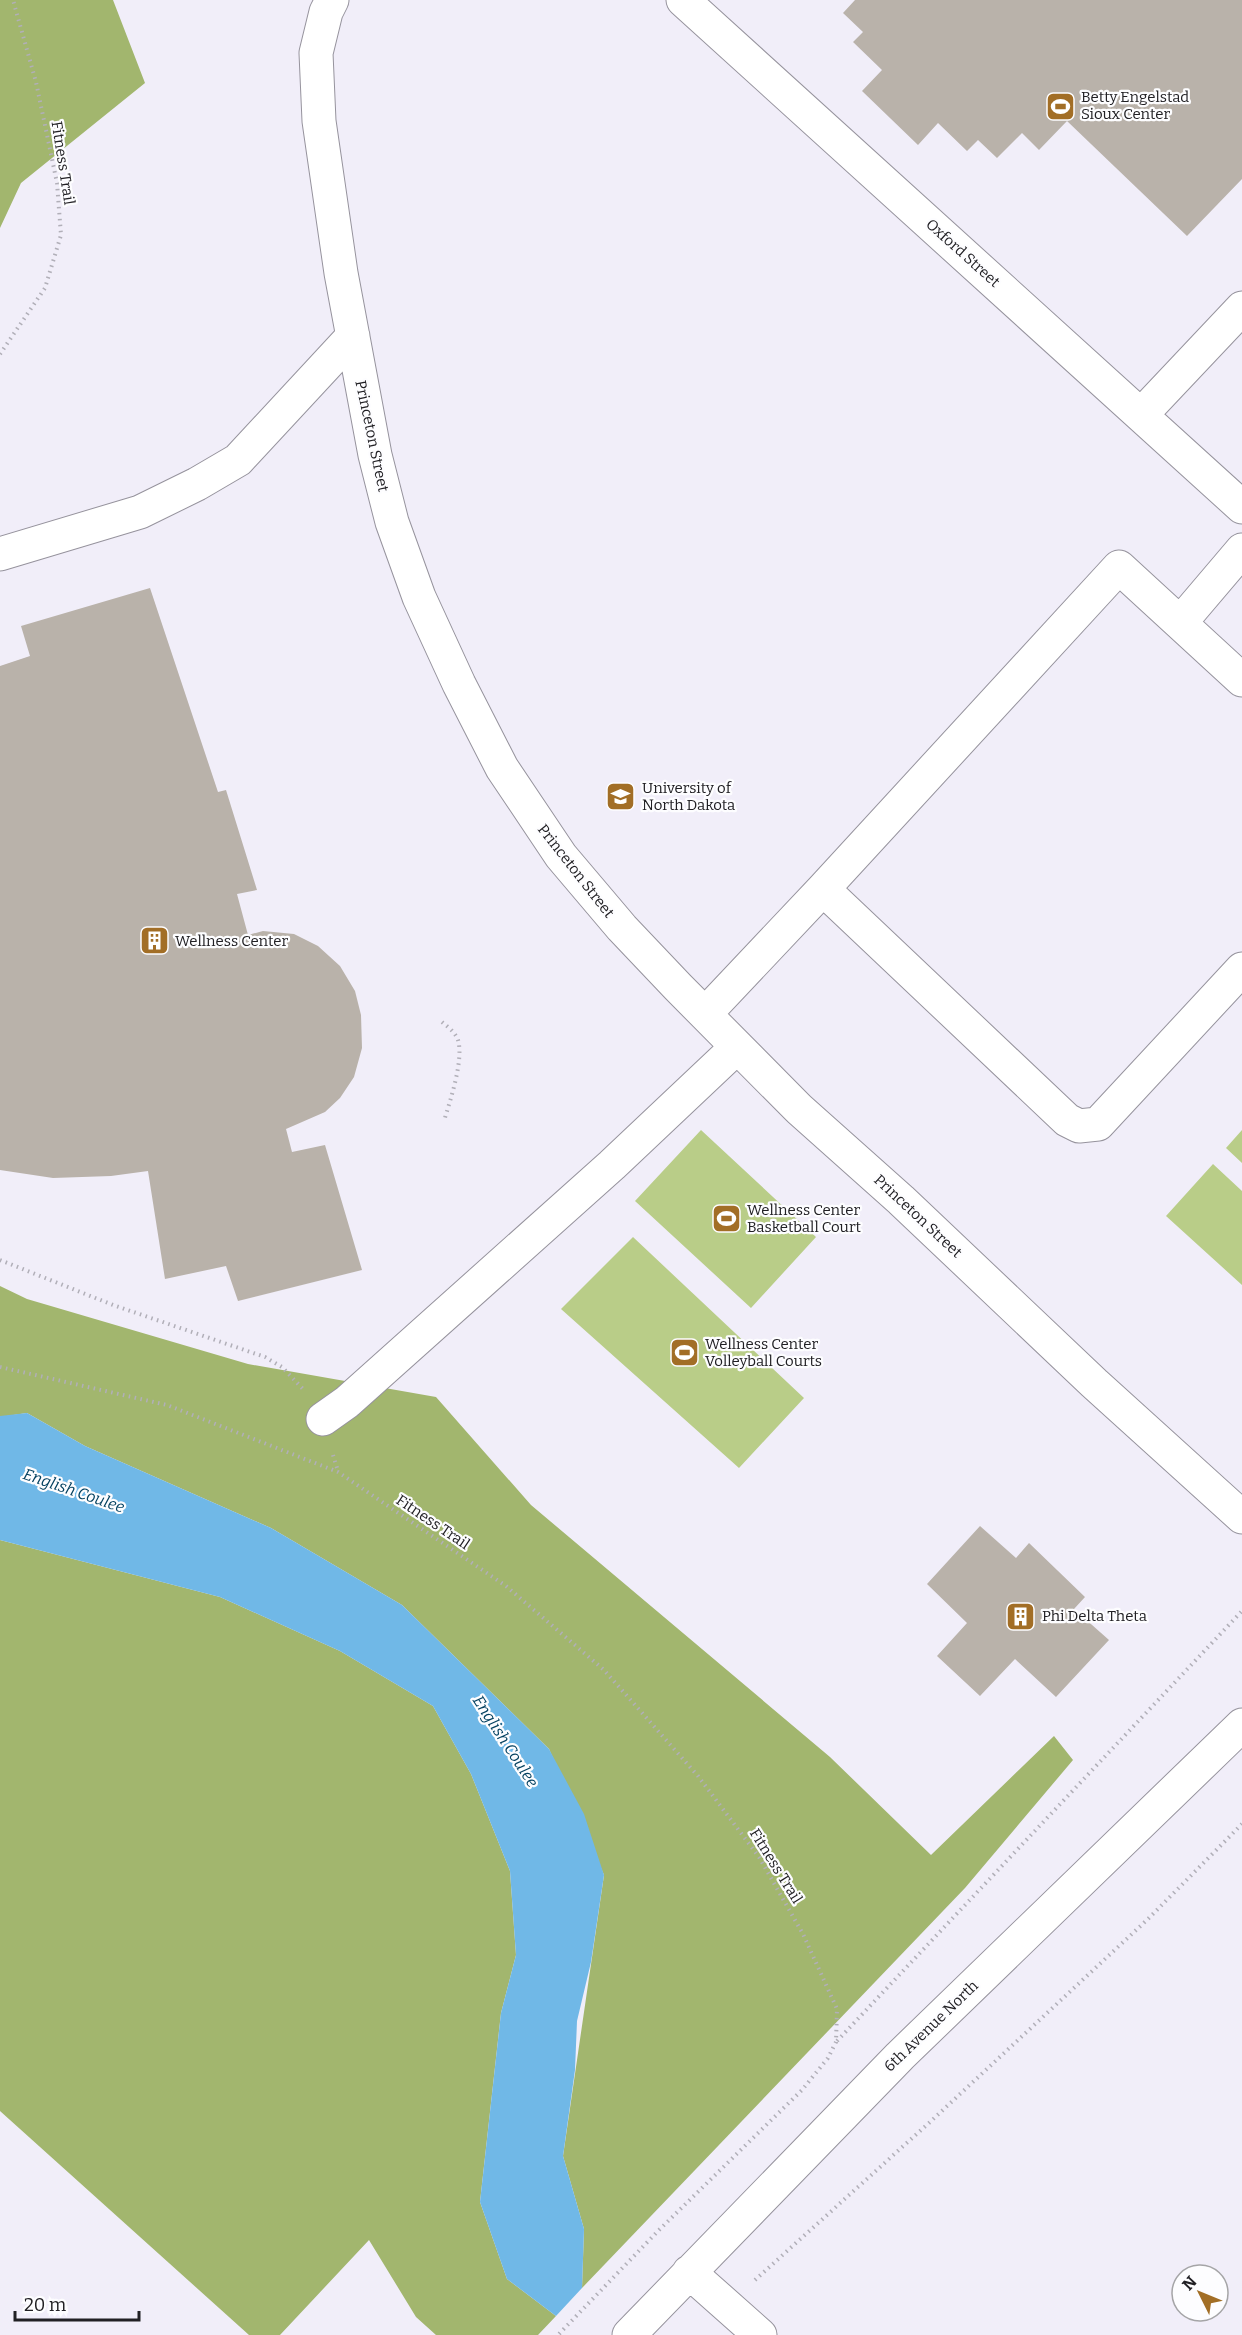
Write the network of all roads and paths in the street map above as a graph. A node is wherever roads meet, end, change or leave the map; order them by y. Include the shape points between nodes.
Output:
1 (13, 0) edge
2 (332, 0) edge
3 (683, 0) edge
4 (1242, 308) edge
5 (353, 336) junction
6 (0, 354) edge
7 (1141, 415) junction
8 (1242, 507) edge
9 (1242, 550) edge
10 (0, 554) edge
11 (1180, 623) junction
12 (1242, 680) edge
13 (823, 889) junction
14 (1242, 969) edge
15 (705, 1014) junction
16 (442, 1022) dead end
17 (737, 1047) junction
18 (444, 1121) dead end
19 (0, 1260) edge
20 (0, 1367) edge
21 (323, 1419) junction
22 (338, 1472) junction
23 (1242, 1517) edge
24 (1242, 1611) edge
25 (1242, 1725) edge
26 (1242, 1824) edge
27 (836, 2042) junction
28 (689, 2272) junction
29 (723, 2302) junction
30 (558, 2335) edge
31 (629, 2335) edge
32 (760, 2335) edge

1 - 6 path, Fitness Trail via 55,172 61,235 45,288
2 - 5 street, Princeton Street via 316,53 318,121
3 - 7 street, Oxford Street
4 - 7 street
5 - 10 street via 238,460 140,512
5 - 15 street, Princeton Street via 392,522 419,597 502,768 561,856 622,928
7 - 8 street, Oxford Street
9 - 11 street
11 - 12 street
11 - 13 street via 1119,567
13 - 14 street via 1067,1120 1079,1126 1098,1124
13 - 15 street
15 - 17 street, Princeton Street
16 - 18 path via 458,1039 459,1049
17 - 21 street via 603,1172 347,1402
17 - 23 street, Princeton Street via 799,1109
19 - 21 path via 113,1305 265,1357 282,1367 301,1387
20 - 22 path, Fitness Trail via 167,1405
21 - 22 path
22 - 27 path, Fitness Trail via 506,1586 554,1625 604,1670 698,1776 759,1857 803,1934 837,2009
24 - 27 path
25 - 28 street, 6th Avenue North via 900,2056
26 - 29 path via 1148,1918 930,2122 756,2280
27 - 30 path, Fitness Trail via 802,2090
28 - 29 street
28 - 31 street, 6th Avenue North
29 - 32 street

